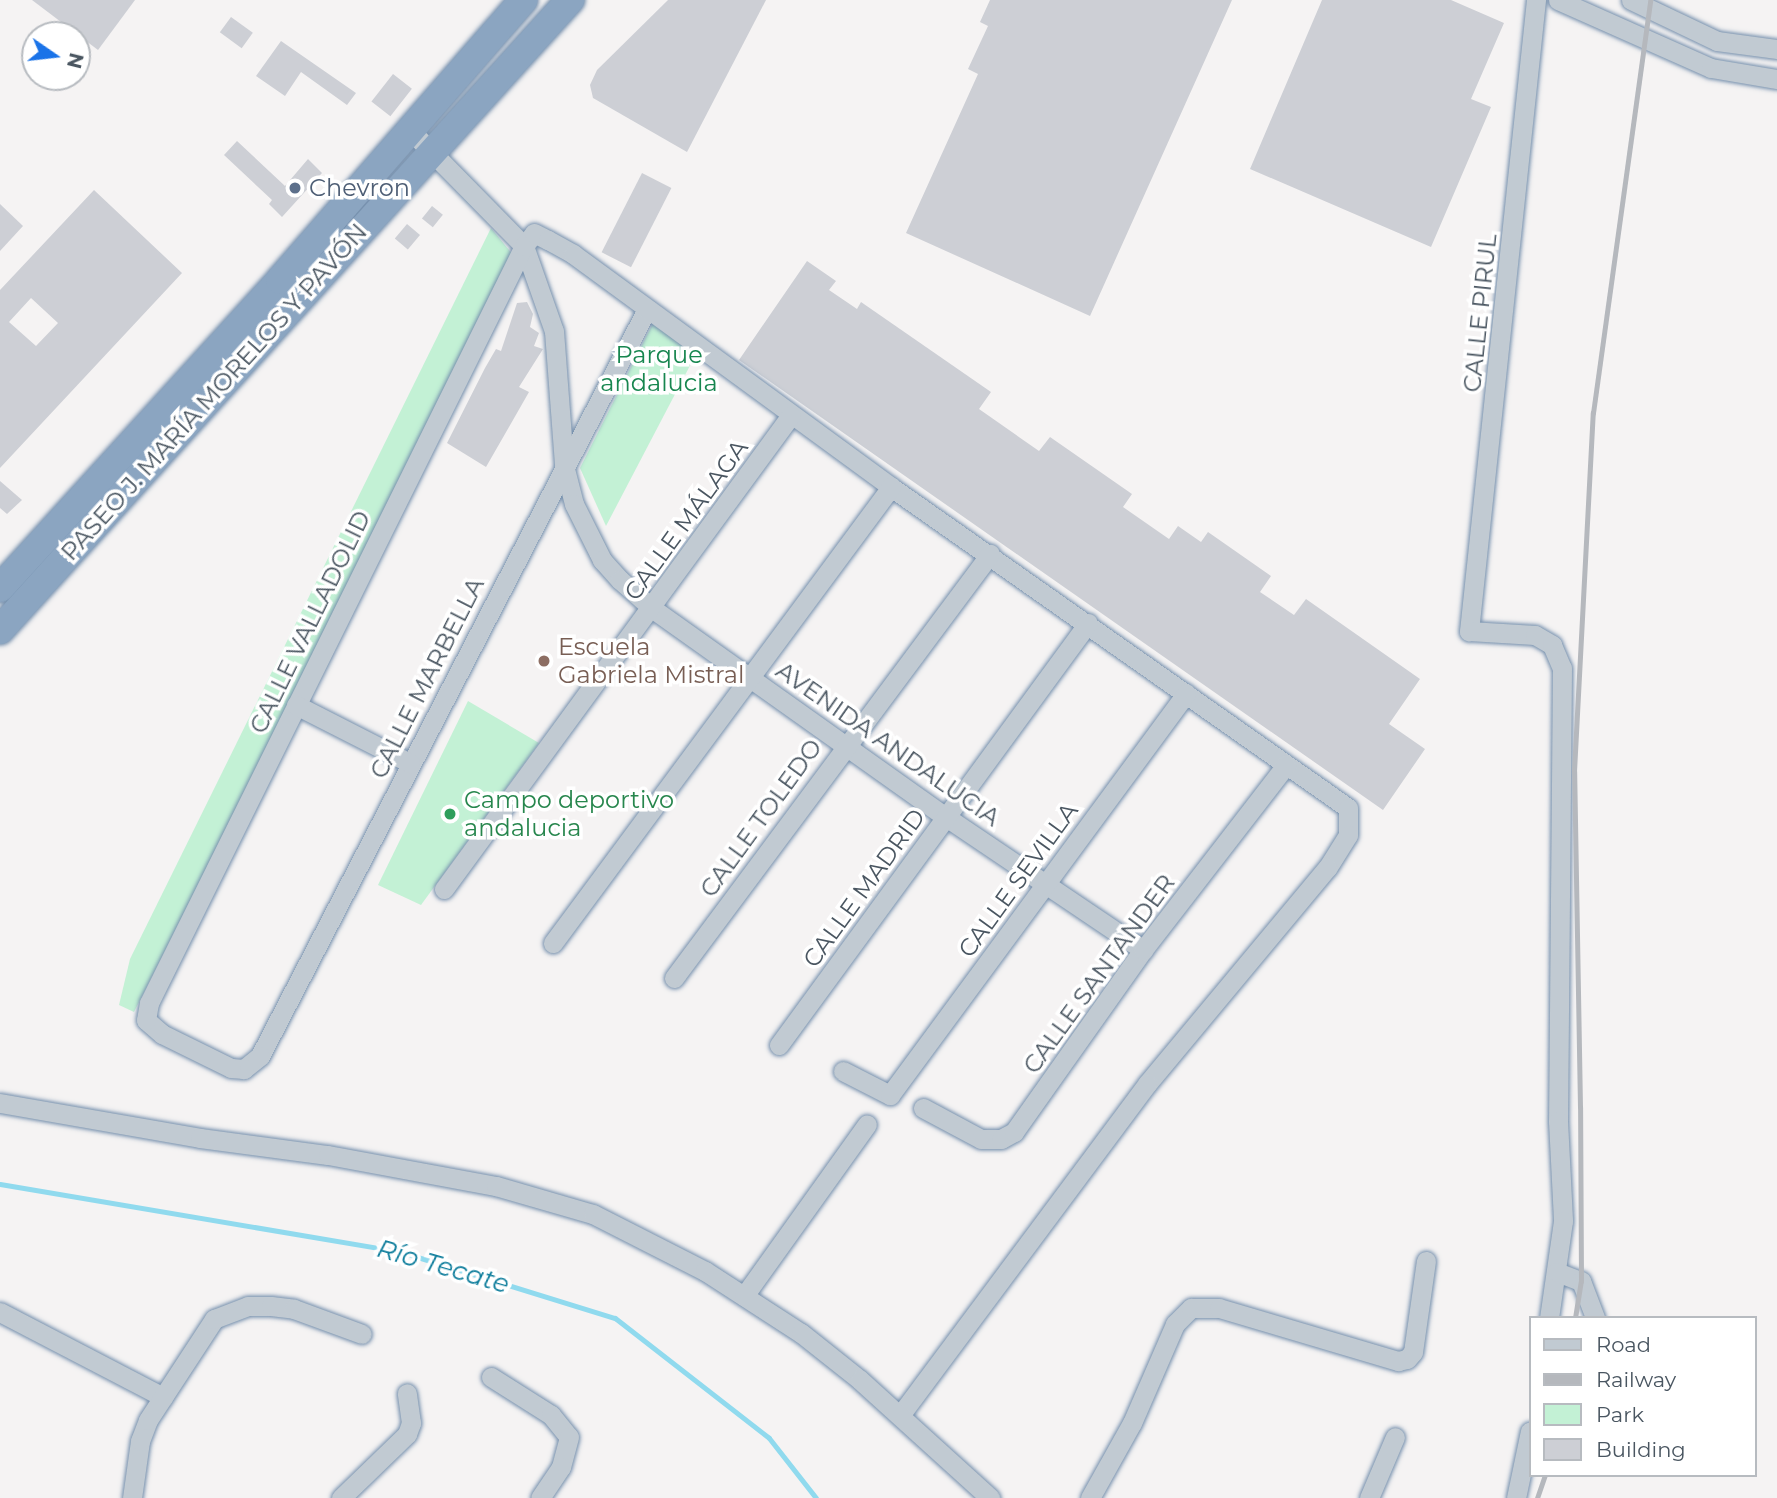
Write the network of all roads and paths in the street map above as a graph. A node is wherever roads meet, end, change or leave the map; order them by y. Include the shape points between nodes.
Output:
1 (523, 0) edge
2 (570, 0) edge
3 (1536, 0) edge
4 (1558, 0) edge
5 (1631, 0) edge
6 (1777, 50) edge
7 (1777, 79) edge
8 (411, 131) junction
9 (432, 150) junction
10 (524, 246) junction
11 (647, 309) junction
12 (791, 415) junction
13 (564, 465) junction
14 (891, 487) junction
15 (990, 554) junction
16 (0, 588) edge
17 (653, 609) junction
18 (1088, 624) junction
19 (0, 630) edge
20 (748, 675) junction
21 (1186, 693) junction
22 (296, 705) junction
23 (845, 744) junction
24 (410, 763) junction
25 (1286, 765) junction
26 (946, 817) junction
27 (1046, 884) junction
28 (444, 889) dead end
29 (554, 943) dead end
30 (1143, 950) junction
31 (674, 978) dead end
32 (779, 1045) dead end
33 (248, 1067) joint
34 (844, 1071) dead end
35 (0, 1103) edge
36 (923, 1108) dead end
37 (867, 1124) dead end
38 (1426, 1261) dead end
39 (1557, 1272) junction
40 (744, 1297) junction
41 (0, 1312) edge
42 (1549, 1316) edge
43 (1594, 1316) edge
44 (362, 1334) dead end
45 (491, 1377) dead end
46 (407, 1394) dead end
47 (163, 1397) junction
48 (900, 1415) junction
49 (1395, 1437) dead end
50 (1528, 1441) edge
51 (132, 1498) edge
52 (341, 1498) edge
53 (540, 1498) edge
54 (990, 1498) edge
55 (1090, 1498) edge
56 (1369, 1498) edge
57 (1516, 1498) edge

1 - 8 highway, PASEO J. MARÍA MORELOS Y PAVÓN
2 - 9 highway, PASEO J. MARÍA MORELOS Y PAVÓN
3 - 39 street, CALLE PIRUL via 1469,631 1535,635 1552,645 1562,668 1558,1121 1563,1221
4 - 7 street via 1711,68
5 - 6 street via 1717,41
8 - 9 street, AVENIDA ANDALUCIA
8 - 16 highway, PASEO J. MARÍA MORELOS Y PAVÓN
9 - 10 street, AVENIDA ANDALUCIA
9 - 19 highway, PASEO J. MARÍA MORELOS Y PAVÓN
10 - 11 street via 534,233 548,240
10 - 13 street, AVENIDA ANDALUCIA via 541,282 557,345
10 - 22 street, CALLE VALLADOLID
11 - 12 street
11 - 13 street, CALLE MARBELLA
12 - 14 street
12 - 17 street, CALLE MÁLAGA
13 - 17 street, AVENIDA ANDALUCIA via 574,504 602,560
13 - 24 street, CALLE MARBELLA
14 - 15 street
14 - 20 street
15 - 18 street
15 - 23 street, CALLE TOLEDO
17 - 20 street, AVENIDA ANDALUCIA
17 - 28 street, CALLE MÁLAGA
18 - 21 street
18 - 26 street, CALLE MADRID
20 - 23 street, AVENIDA ANDALUCIA
20 - 29 street
21 - 25 street
21 - 27 street, CALLE SEVILLA
22 - 24 street
22 - 33 street, CALLE VALLADOLID via 149,1003 146,1020 162,1034 231,1068
23 - 26 street, AVENIDA ANDALUCIA
23 - 31 street, CALLE TOLEDO
24 - 33 street, CALLE MARBELLA via 265,1047
25 - 30 street, CALLE SANTANDER
25 - 48 street via 1348,808 1350,823 1340,848 1147,1084
26 - 27 street, AVENIDA ANDALUCIA
26 - 32 street, CALLE MADRID
27 - 30 street, AVENIDA ANDALUCIA
27 - 34 street, CALLE SEVILLA via 890,1096
30 - 36 street, CALLE SANTANDER via 1014,1132 1001,1139 981,1139
35 - 40 street via 328,1155 542,1197 628,1229
37 - 40 street
38 - 55 street via 1413,1352 1398,1361 1219,1308 1191,1308 1175,1324 1132,1423
39 - 42 street
39 - 43 street via 1580,1281
40 - 48 street via 835,1358
41 - 47 street
44 - 47 street via 294,1309 233,1309 214,1319
45 - 53 street via 551,1415 569,1437 561,1466
46 - 52 street via 411,1423 407,1434
47 - 51 street via 140,1441
48 - 54 street
49 - 56 street
50 - 57 street

